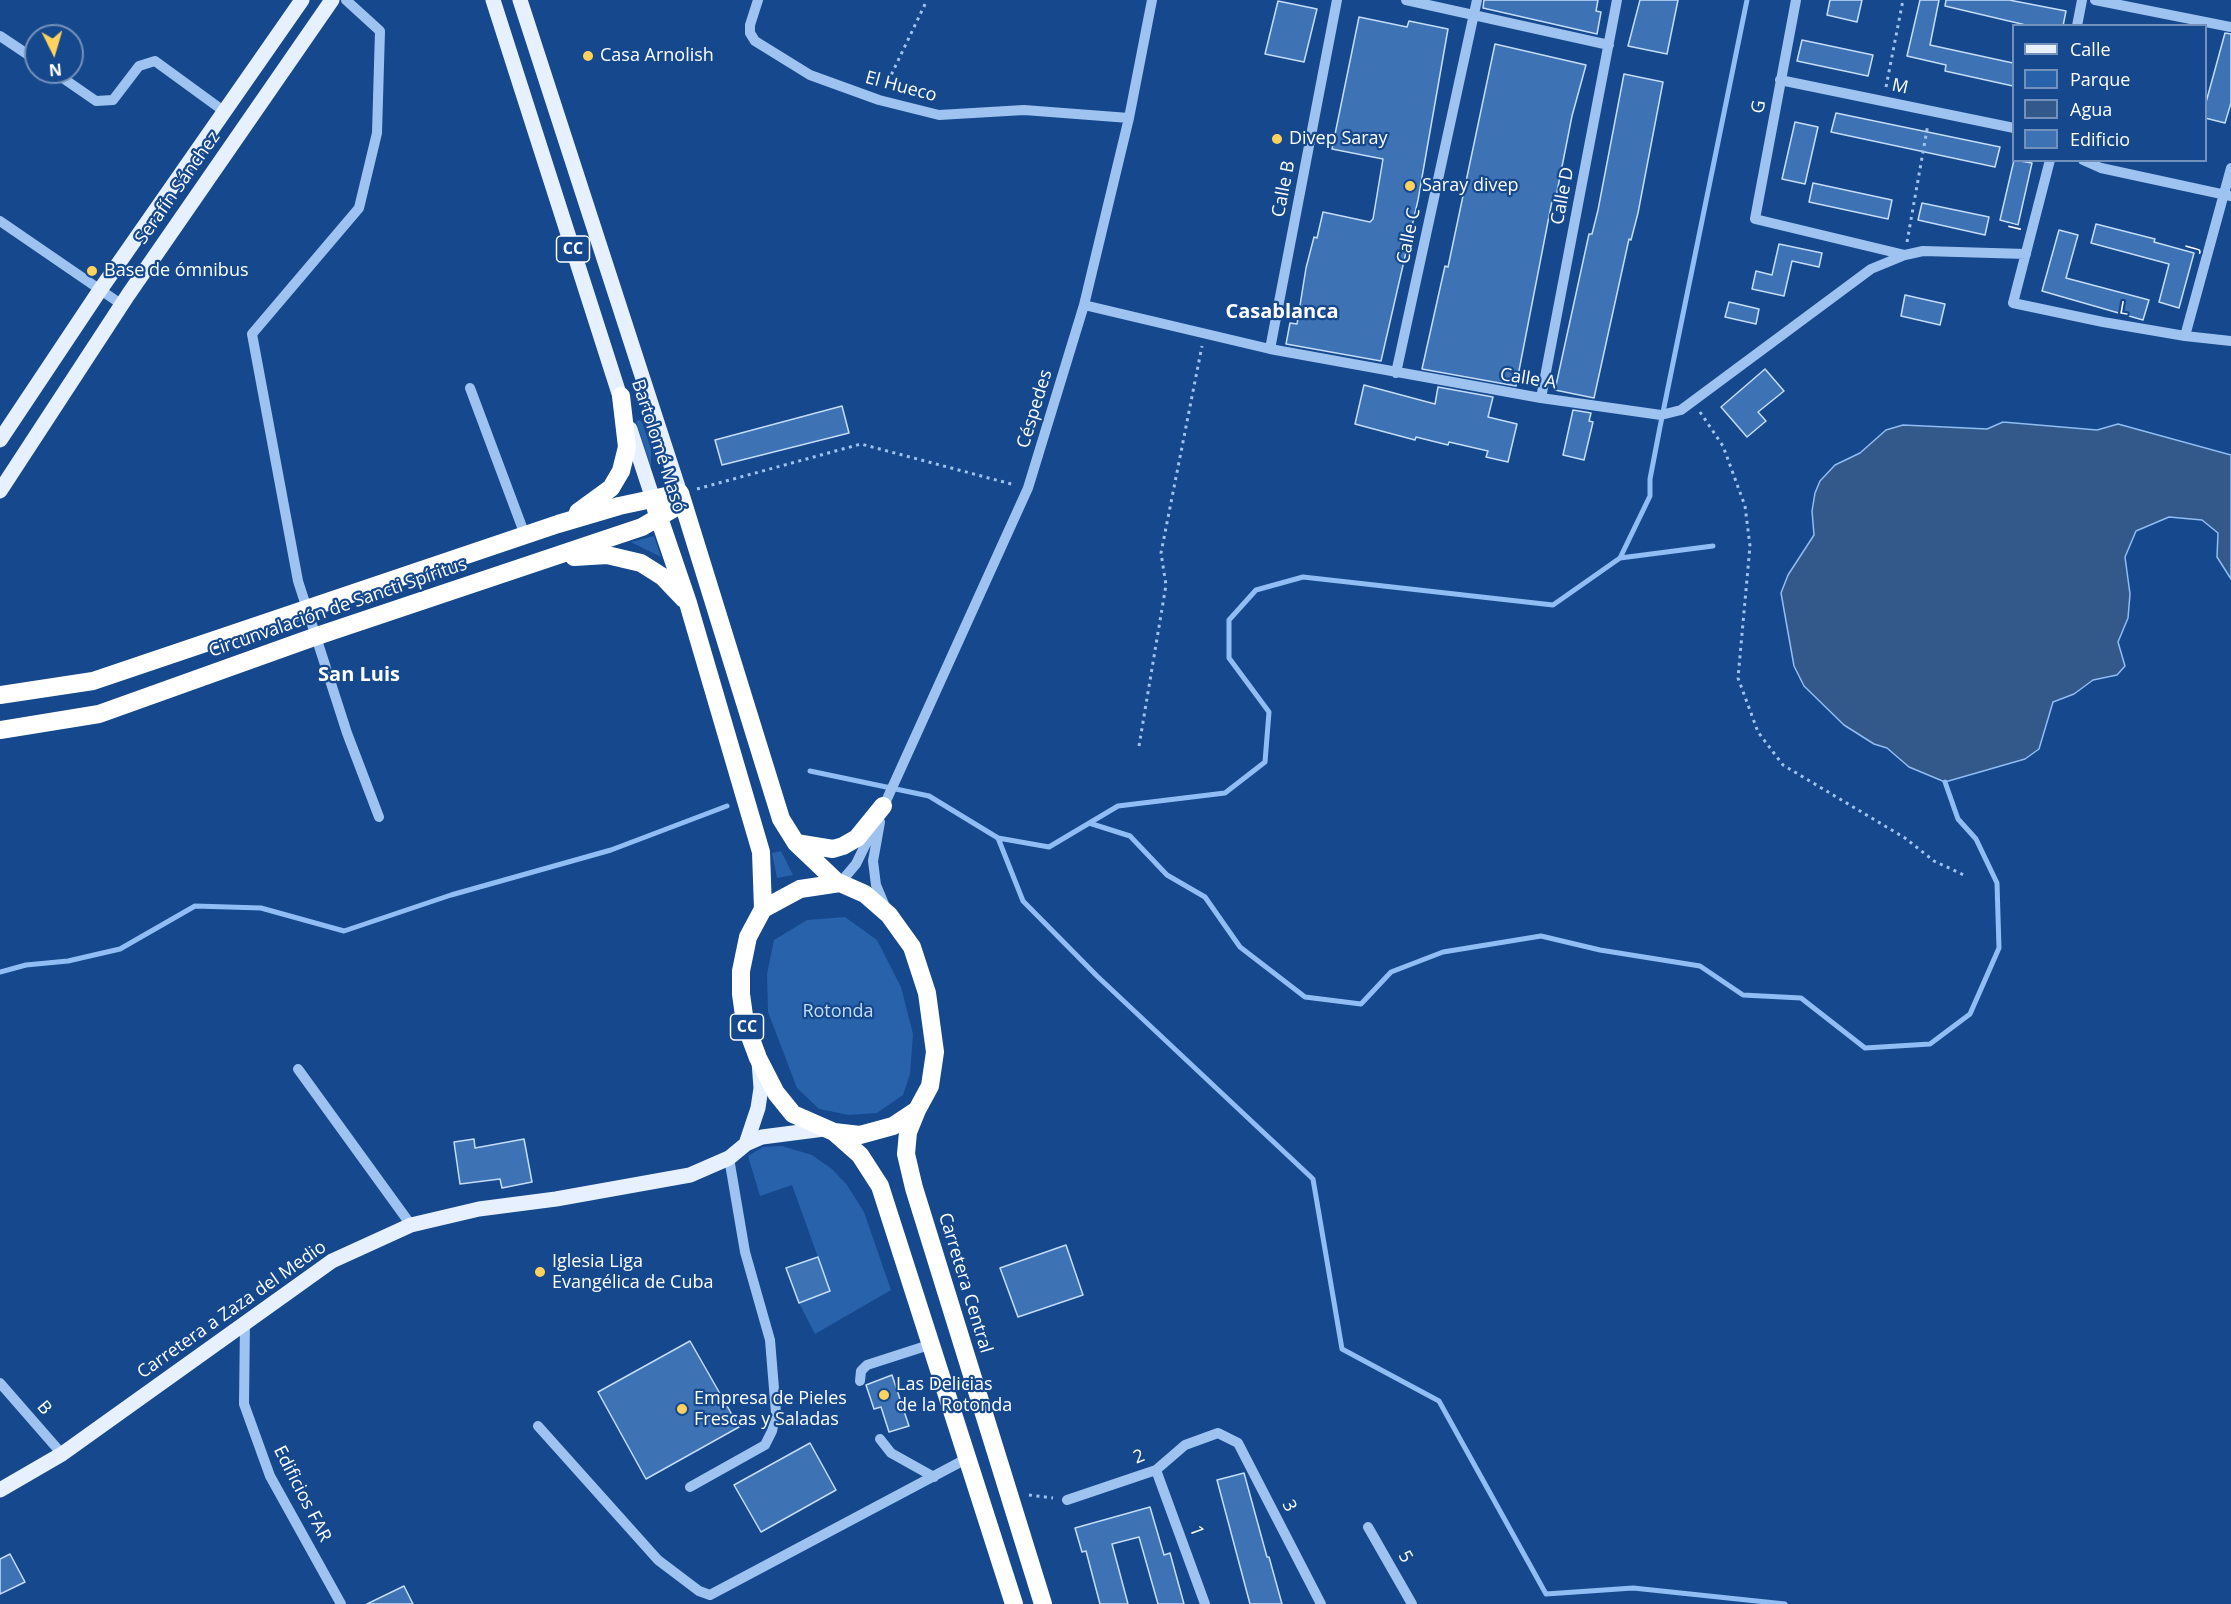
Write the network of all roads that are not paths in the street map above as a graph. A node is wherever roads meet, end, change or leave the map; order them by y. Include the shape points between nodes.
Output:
1 (302, 0) edge
2 (332, 0) edge
3 (346, 0) edge
4 (493, 0) edge
5 (520, 0) edge
6 (758, 0) edge
7 (1152, 0) edge
8 (1337, 0) edge
9 (1406, 0) edge
10 (1477, 0) edge
11 (1617, 0) edge
12 (1796, 0) edge
13 (2082, 0) edge
14 (2095, 0) edge
15 (1474, 16) junction
16 (2078, 24) edge
17 (2231, 27) edge
18 (0, 36) edge
19 (1609, 45) junction
20 (24, 52) edge
21 (1780, 80) junction
22 (71, 84) edge
23 (225, 112) junction
24 (1130, 118) junction
25 (2012, 128) edge
26 (2049, 162) edge
27 (2088, 162) edge
28 (2231, 168) edge
29 (2228, 196) edge
30 (0, 221) edge
31 (2026, 254) junction
32 (1905, 255) junction
33 (100, 290) junction
34 (2013, 303) joint
35 (121, 304) junction
36 (1084, 305) junction
37 (2185, 336) junction
38 (2231, 341) edge
39 (1270, 350) junction
40 (1396, 373) junction
41 (470, 388) dead end
42 (621, 396) junction
43 (1541, 398) junction
44 (0, 440) edge
45 (0, 491) edge
46 (681, 498) junction
47 (653, 499) junction
48 (659, 518) junction
49 (558, 524) junction
50 (525, 535) junction
51 (525, 566) junction
52 (688, 603) junction
53 (307, 608) junction
54 (316, 636) junction
55 (0, 696) edge
56 (0, 730) edge
57 (885, 802) junction
58 (379, 817) dead end
59 (796, 843) junction
60 (839, 883) junction
61 (763, 909) junction
62 (889, 915) junction
63 (758, 1058) junction
64 (298, 1069) dead end
65 (917, 1110) junction
66 (829, 1131) junction
67 (746, 1144) junction
68 (729, 1158) junction
69 (411, 1225) junction
70 (245, 1322) junction
71 (929, 1345) junction
72 (860, 1381) dead end
73 (0, 1383) edge
74 (538, 1426) dead end
75 (1218, 1433) joint
76 (880, 1439) dead end
77 (62, 1454) junction
78 (966, 1459) junction
79 (1156, 1470) junction
80 (934, 1478) junction
81 (690, 1487) dead end
82 (0, 1490) edge
83 (1067, 1500) road end
84 (1368, 1527) dead end
85 (341, 1604) edge
86 (1014, 1604) edge
87 (1043, 1604) edge
88 (1205, 1604) edge
89 (1321, 1604) edge
90 (1412, 1604) edge

1 - 23 main road, Serafín Sánchez
2 - 35 main road, Serafín Sánchez
3 - 53 street via 380,31 377,133 359,208 252,334 298,581
4 - 42 main road, Bartolomé Masó / CC
5 - 46 main road, Bartolomé Masó / CC
6 - 24 street, El Hueco via 750,25 755,40 810,75 879,100 939,114 1024,110
7 - 24 street, Céspedes
8 - 39 street, Calle B
9 - 15 street
10 - 15 street, Calle C
11 - 19 street, Calle D
12 - 21 street, G
13 - 16 street
14 - 17 street
15 - 19 street
15 - 40 street, Calle C
18 - 20 street
19 - 43 street, Calle D
21 - 25 street, M
21 - 32 street, G via 1755,219
22 - 23 street via 96,101 113,100 139,66 154,61
23 - 33 main road, Serafín Sánchez
24 - 36 street, Céspedes
26 - 31 street, I
27 - 29 street
28 - 29 street, J
29 - 37 street, J
30 - 33 street
31 - 32 street, Calle A via 1923,251
31 - 34 street, I
32 - 43 street, Calle A via 1871,268 1681,410 1665,414
33 - 35 street
33 - 44 main road, Serafín Sánchez
34 - 37 street, L
35 - 45 main road, Serafín Sánchez
36 - 39 street, Calle A
36 - 57 street, Céspedes via 1028,488
37 - 38 street, L
39 - 40 street, Calle A
40 - 43 street, Calle A
41 - 50 street
42 - 47 main road, Bartolomé Masó / CC
42 - 49 highway via 627,447 621,471 611,488
46 - 47 highway, Circunvalación de Sancti Spíritus
46 - 48 highway, Circunvalación de Sancti Spíritus
46 - 59 highway, Bartolomé Masó / CC via 781,819
47 - 48 highway, Bartolomé Masó / CC
47 - 49 highway, Circunvalación de Sancti Spíritus
48 - 51 highway, Circunvalación de Sancti Spíritus
48 - 52 highway, Bartolomé Masó / CC
49 - 50 highway, Circunvalación de Sancti Spíritus
50 - 53 highway, Circunvalación de Sancti Spíritus
51 - 52 highway via 564,557 607,555 641,562 663,577
51 - 54 highway, Circunvalación de Sancti Spíritus
52 - 61 highway, Bartolomé Masó / CC via 761,852
53 - 54 street
53 - 55 highway, Circunvalación de Sancti Spíritus via 93,681
54 - 56 highway, Circunvalación de Sancti Spíritus via 99,714
54 - 58 street
57 - 59 highway via 857,838 843,846 833,849
57 - 60 street, Céspedes via 856,864
57 - 62 street, Céspedes via 873,861 876,885
59 - 60 highway, Bartolomé Masó / CC
60 - 61 highway via 800,889
60 - 62 highway, CC via 865,894
61 - 63 highway, CC via 748,937 741,971 746,1023
62 - 65 highway, CC via 912,947 927,993 935,1052 930,1086
63 - 66 highway, CC via 776,1093 793,1114
63 - 67 main road via 758,1108
64 - 69 street
65 - 66 highway, CC via 894,1126 860,1135
65 - 87 highway, Carretera Central / CC via 908,1132 906,1154
66 - 67 main road, Carretera a Zaza del Medio via 762,1137
66 - 71 highway, CC via 860,1155 880,1186
67 - 68 main road, Carretera a Zaza del Medio
68 - 69 main road, Carretera a Zaza del Medio via 690,1175 478,1209
68 - 81 street via 745,1252 770,1340 776,1413 765,1445
69 - 70 main road, Carretera a Zaza del Medio via 332,1261
70 - 77 main road, Carretera a Zaza del Medio
70 - 85 street, Edificios FAR via 244,1404 270,1476
71 - 72 street via 867,1365 861,1371
71 - 78 highway, CC
73 - 77 street, B
74 - 80 street via 658,1560 710,1595
75 - 79 street, 2 via 1185,1445
75 - 89 street, 3 via 1238,1443
76 - 80 street via 891,1453
77 - 82 main road, Carretera a Zaza del Medio
78 - 80 street
78 - 86 highway, CC
79 - 83 street, 2
79 - 88 street, 1
84 - 90 street, 5

